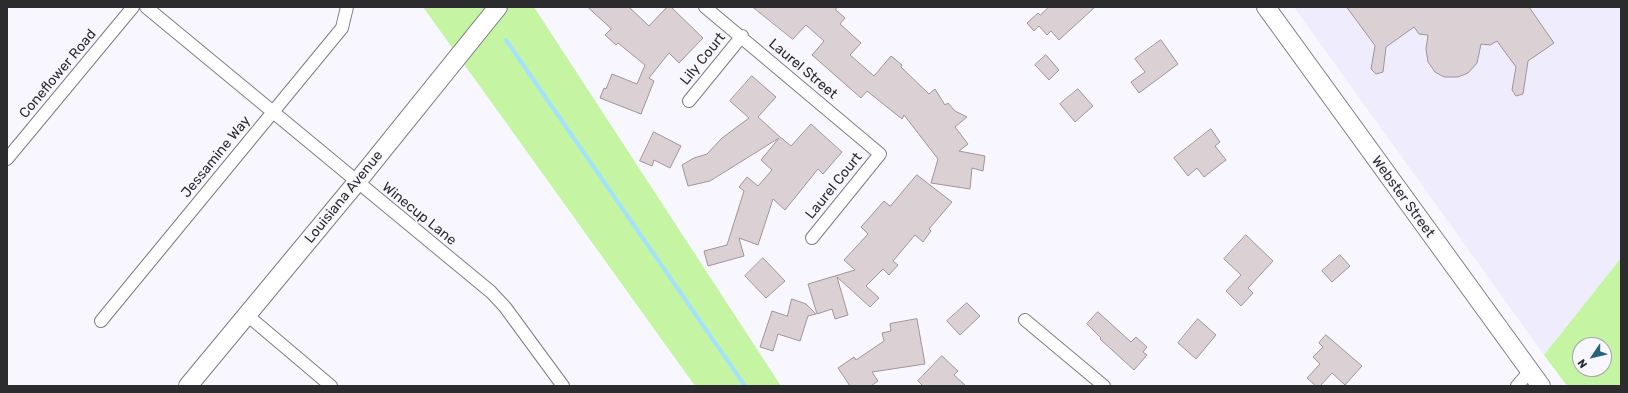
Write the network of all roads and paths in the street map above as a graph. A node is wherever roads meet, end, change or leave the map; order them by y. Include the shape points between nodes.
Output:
1 (133, 7) edge
2 (146, 7) edge
3 (347, 7) edge
4 (498, 7) edge
5 (705, 7) edge
6 (1266, 7) edge
7 (742, 36) junction
8 (689, 101) dead end
9 (273, 112) junction
10 (880, 154) joint
11 (7, 159) edge
12 (357, 182) junction
13 (812, 238) dead end
14 (247, 315) junction
15 (1025, 320) dead end
16 (101, 321) dead end
17 (1530, 371) junction
18 (188, 386) edge
19 (331, 386) edge
20 (562, 386) edge
21 (1104, 386) edge
22 (1517, 386) edge
23 (1541, 386) edge

1 - 11 street, Coneflower Road
2 - 9 street, Winecup Lane
3 - 9 street, Jessamine Way via 342,28
4 - 12 street, Louisiana Avenue
5 - 7 street, Laurel Street
6 - 17 street, Webster Street
7 - 8 street, Lily Court
7 - 10 street, Laurel Street
9 - 12 street, Winecup Lane
9 - 16 street, Jessamine Way
10 - 13 street, Laurel Court
12 - 14 street, Louisiana Avenue
12 - 20 street, Winecup Lane via 491,292 505,307
14 - 18 street, Louisiana Avenue
14 - 19 street
15 - 21 street
17 - 22 street
17 - 23 street, Webster Street

